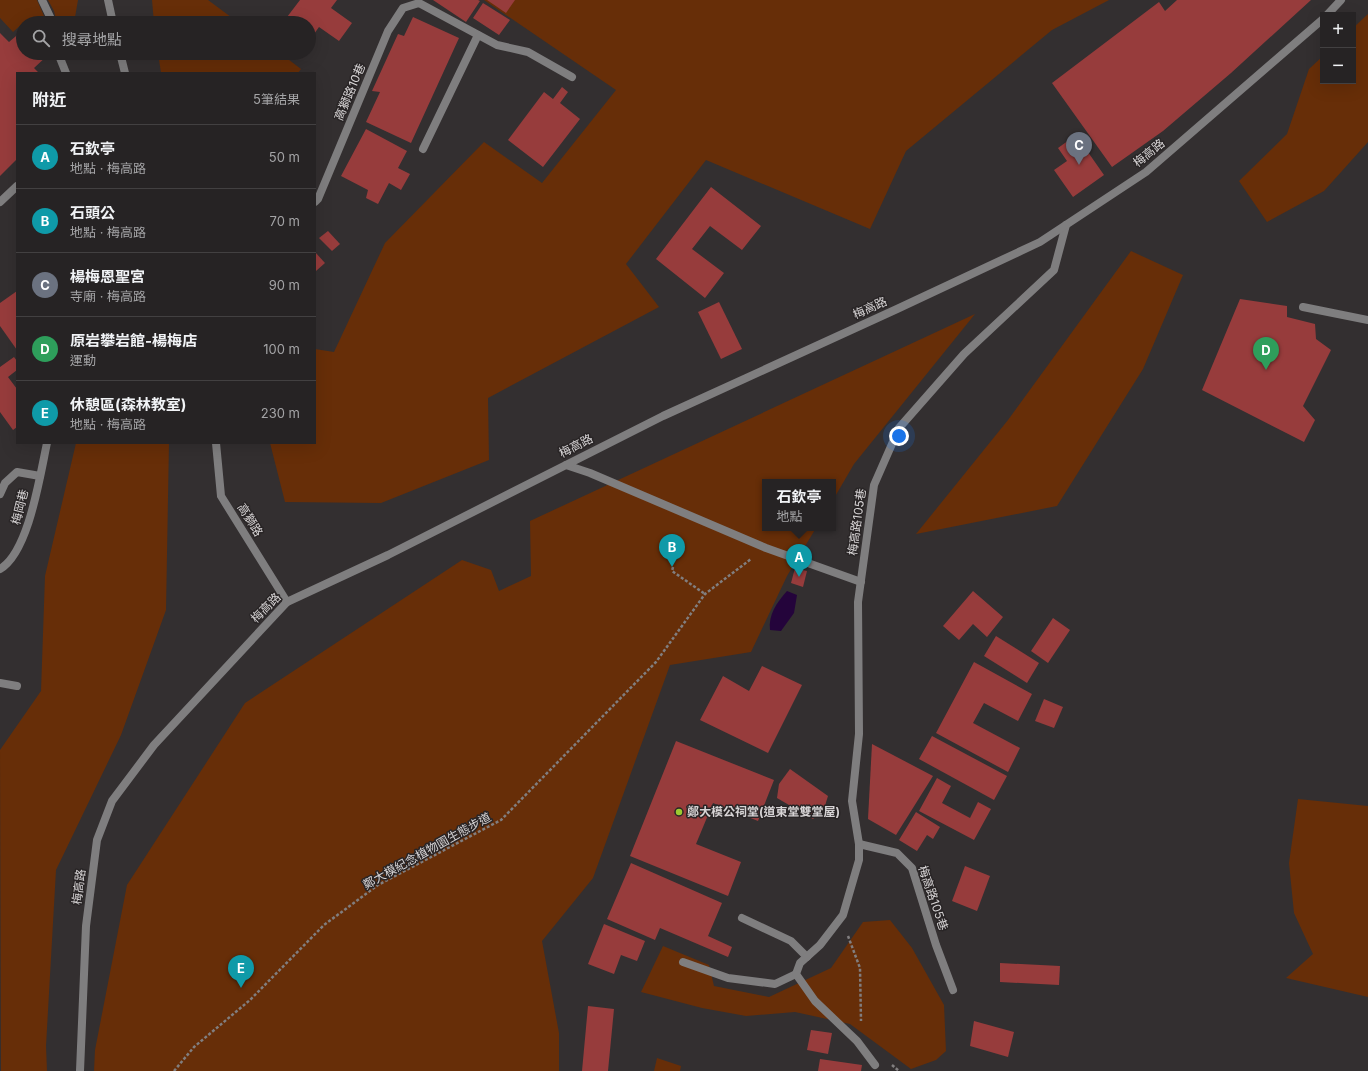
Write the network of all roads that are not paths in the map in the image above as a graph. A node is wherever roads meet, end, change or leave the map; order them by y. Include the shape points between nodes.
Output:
1 (42, 0) edge
2 (108, 0) edge
3 (1341, 0) edge
4 (420, 1) edge
5 (1330, 12) edge
6 (50, 16) edge
7 (111, 16) edge
8 (1320, 22) edge
9 (478, 35) junction
10 (61, 60) edge
11 (122, 60) edge
12 (66, 72) edge
13 (125, 72) edge
14 (572, 77) dead end
15 (423, 149) dead end
16 (16, 187) edge
17 (316, 200) edge
18 (0, 202) edge
19 (1066, 225) junction
20 (1303, 307) dead end
21 (1368, 320) edge
22 (47, 444) edge
23 (216, 444) edge
24 (566, 465) junction
25 (40, 476) junction
26 (0, 494) edge
27 (0, 569) edge
28 (861, 582) junction
29 (287, 602) junction
30 (0, 683) edge
31 (17, 686) dead end
32 (859, 844) junction
33 (742, 918) dead end
34 (807, 956) junction
35 (682, 962) dead end
36 (796, 974) junction
37 (953, 990) dead end
38 (875, 1065) dead end
39 (80, 1071) edge

1 - 6 street
2 - 7 street
3 - 5 street
4 - 9 street, 高獅路10巷
4 - 17 street, 高獅路10巷 via 403,8 388,31
8 - 19 street, 梅高路 via 1146,172
9 - 14 street, 高獅路10巷 via 497,45 528,52
9 - 15 street
10 - 12 street
11 - 13 street
16 - 18 street
19 - 24 street, 梅高路 via 1040,242 663,416
19 - 28 street, 梅高路105巷 via 1054,270 964,354 899,428 874,485
20 - 21 street
22 - 25 street, 梅岡巷
23 - 29 street, 高獅路 via 221,496
24 - 28 street via 766,548
24 - 29 street, 梅高路 via 388,555
25 - 26 street via 16,472
25 - 27 street, 梅岡巷 via 27,530 6,565
28 - 32 street, 梅高路105巷 via 858,602 859,734 852,801
29 - 39 street, 梅高路 via 154,745 112,801 97,840 86,926
30 - 31 street
32 - 34 street, 梅高路105巷 via 859,860 843,915 820,945
32 - 37 street, 梅高路105巷 via 897,853 912,868
33 - 34 street via 791,941
34 - 36 street, 梅高路105巷 via 800,963
35 - 36 street via 728,978 775,984
36 - 38 street via 815,1001 857,1041

